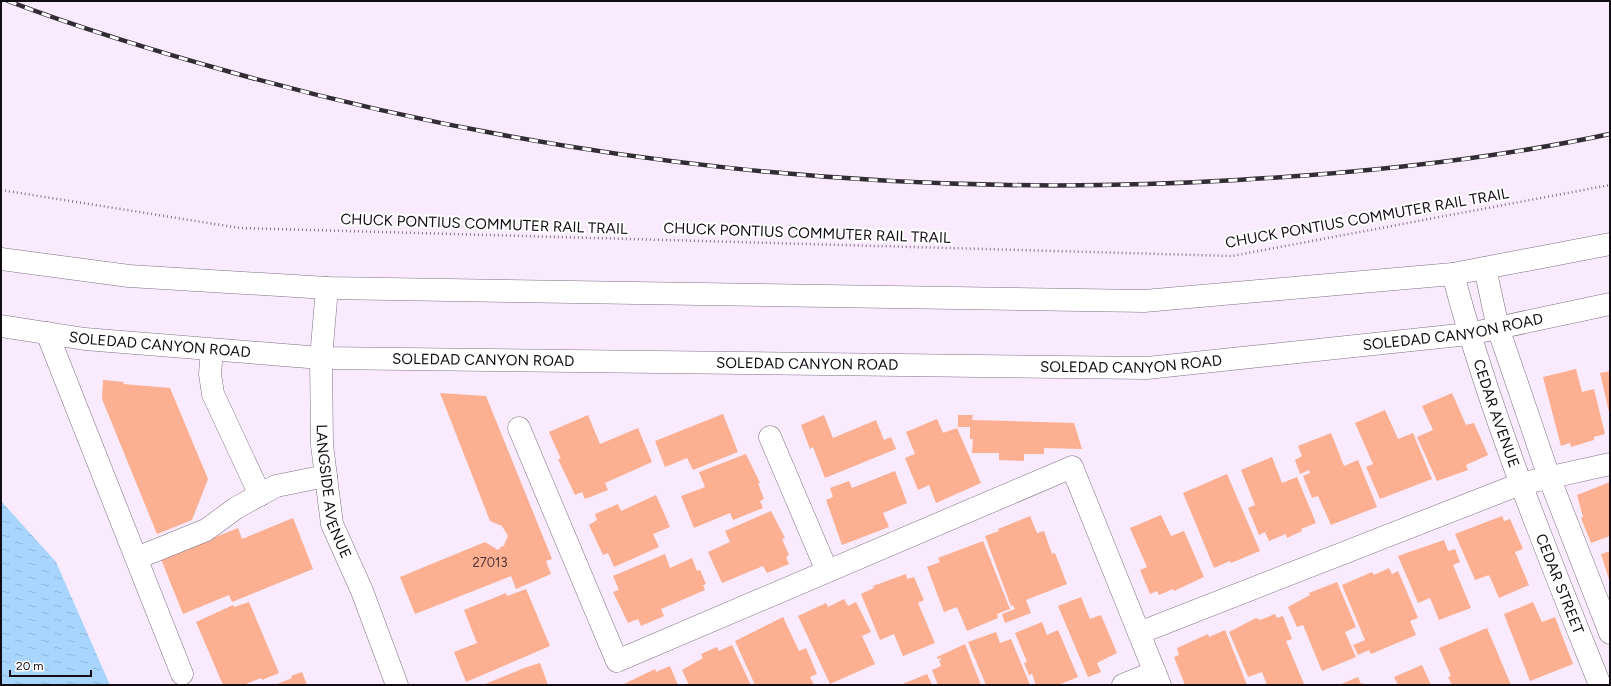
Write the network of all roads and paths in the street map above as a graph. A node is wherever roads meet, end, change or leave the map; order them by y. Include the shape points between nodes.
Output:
1 (1610, 185) edge
2 (1, 190) edge
3 (1610, 244) edge
4 (1, 259) edge
5 (1485, 268) junction
6 (1453, 274) junction
7 (327, 288) junction
8 (1610, 304) edge
9 (1, 326) edge
10 (1498, 328) junction
11 (47, 333) junction
12 (1469, 334) junction
13 (212, 350) junction
14 (321, 358) junction
15 (519, 428) dead end
16 (770, 437) dead end
17 (1610, 464) edge
18 (326, 476) junction
19 (1550, 477) junction
20 (1520, 484) junction
21 (260, 495) junction
22 (137, 558) junction
23 (827, 571) junction
24 (1139, 633) junction
25 (1610, 633) edge
26 (182, 674) dead end
27 (1158, 678) edge
28 (397, 685) edge
29 (1123, 685) edge
30 (1600, 685) edge

1 - 2 path, CHUCK PONTIUS COMMUTER RAIL TRAIL via 1232,256 240,228
3 - 5 main road
4 - 7 main road via 129,276
5 - 6 main road
5 - 10 main road, CEDAR AVENUE
6 - 7 main road via 1144,301
6 - 12 main road, CEDAR AVENUE
7 - 14 main road, LANGSIDE AVENUE
8 - 10 main road, SOLEDAD CANYON ROAD
9 - 11 main road, SOLEDAD CANYON ROAD
10 - 12 main road, SOLEDAD CANYON ROAD
10 - 19 main road, CEDAR AVENUE
11 - 13 main road, SOLEDAD CANYON ROAD via 85,339
11 - 22 main road
12 - 14 main road, SOLEDAD CANYON ROAD via 1147,368
12 - 20 main road, CEDAR AVENUE
13 - 14 main road, SOLEDAD CANYON ROAD
13 - 21 main road via 210,374 213,394
14 - 18 main road, LANGSIDE AVENUE via 322,445
15 - 23 main road via 617,661
16 - 23 main road
17 - 19 main road
18 - 21 main road via 276,486
18 - 28 main road, LANGSIDE AVENUE via 332,524 362,591
19 - 20 main road
19 - 25 main road, CEDAR STREET
20 - 24 main road
20 - 30 main road, CEDAR STREET
21 - 22 main road via 236,508 206,530
22 - 26 main road
23 - 24 main road via 1072,467
24 - 27 main road
27 - 29 main road

